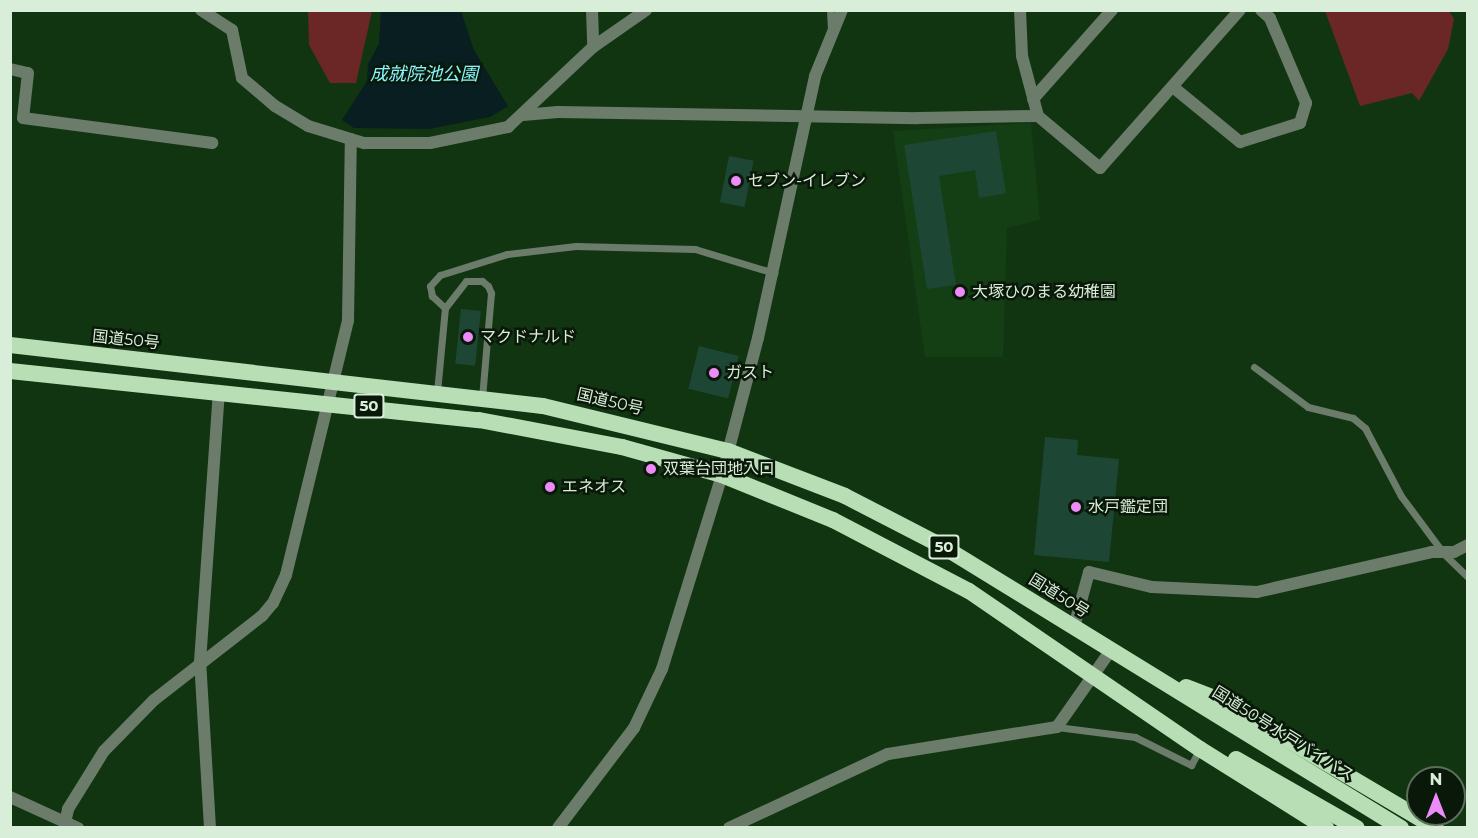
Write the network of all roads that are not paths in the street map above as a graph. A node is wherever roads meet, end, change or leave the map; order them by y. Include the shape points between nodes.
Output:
1 (201, 10) edge
2 (592, 10) edge
3 (646, 10) edge
4 (830, 10) edge
5 (842, 10) edge
6 (1020, 10) edge
7 (1112, 10) edge
8 (1240, 10) edge
9 (1261, 10) edge
10 (831, 29) junction
11 (593, 46) junction
12 (10, 69) edge
13 (1173, 87) junction
14 (1034, 99) junction
15 (523, 115) junction
16 (808, 115) junction
17 (1038, 116) junction
18 (351, 139) junction
19 (212, 143) dead end
20 (774, 273) junction
21 (445, 308) junction
22 (10, 345) edge
23 (1254, 367) dead end
24 (10, 371) edge
25 (336, 381) junction
26 (219, 391) junction
27 (437, 392) junction
28 (482, 397) junction
29 (326, 401) junction
30 (728, 451) junction
31 (722, 475) junction
32 (1467, 545) edge
33 (1444, 554) junction
34 (1467, 577) edge
35 (1074, 627) junction
36 (1111, 650) junction
37 (200, 662) junction
38 (1146, 671) junction
39 (1094, 673) junction
40 (1131, 699) junction
41 (1057, 727) junction
42 (1200, 749) junction
43 (10, 797) edge
44 (65, 824) edge
45 (78, 828) edge
46 (210, 828) edge
47 (558, 828) edge
48 (729, 828) edge
49 (1326, 828) edge
50 (1358, 828) edge
51 (1401, 828) edge
52 (1436, 828) edge

1 - 18 street via 232,30 242,78 275,106 308,126
2 - 11 street
3 - 11 street
4 - 10 lane
5 - 10 street
6 - 14 street via 1022,56
7 - 14 street
8 - 13 street
9 - 13 street via 1270,18 1306,103 1300,123 1240,142
10 - 16 street via 815,76
11 - 15 street via 541,93
12 - 19 street via 28,73 23,118
13 - 17 street via 1100,168
14 - 17 street
15 - 16 street
15 - 18 street via 508,127 430,143
16 - 17 street
16 - 20 street
18 - 25 street via 351,295
20 - 21 lane via 695,249 565,248 507,254 440,274 430,286 432,296
20 - 30 street
21 - 27 lane
21 - 28 lane via 466,281 488,285 491,293
22 - 25 highway, 国道50号 / 50
23 - 33 lane via 1308,407 1353,418 1365,428 1401,496
24 - 26 highway, 50
25 - 27 highway, 国道50号 / 50
25 - 29 street
26 - 29 highway, 50
26 - 37 street
27 - 28 highway, 国道50号 / 50
28 - 30 highway, 国道50号 / 50 via 601,418
29 - 31 highway, 50 via 543,430
29 - 37 street via 286,575 273,603 244,633
30 - 31 street
30 - 35 highway, 国道50号 / 50 via 796,476 906,526
31 - 39 highway, 50 via 894,549 969,591
31 - 47 street via 650,700 621,747
32 - 33 street
33 - 34 lane
33 - 35 street via 1431,552 1257,592 1152,587 1089,572
35 - 36 highway, 国道50号 / 50
36 - 38 highway, 国道50号 / 50
36 - 39 street
37 - 44 street via 154,700 104,751 68,809
37 - 46 street
38 - 51 highway, 国道50号水戸バイパス / 50
38 - 52 highway via 1218,699
39 - 40 highway, 50
39 - 41 street
40 - 42 highway
40 - 50 highway, 50
41 - 42 lane via 1135,737 1191,765
41 - 48 street via 888,754
42 - 49 highway
43 - 44 street
44 - 45 street

